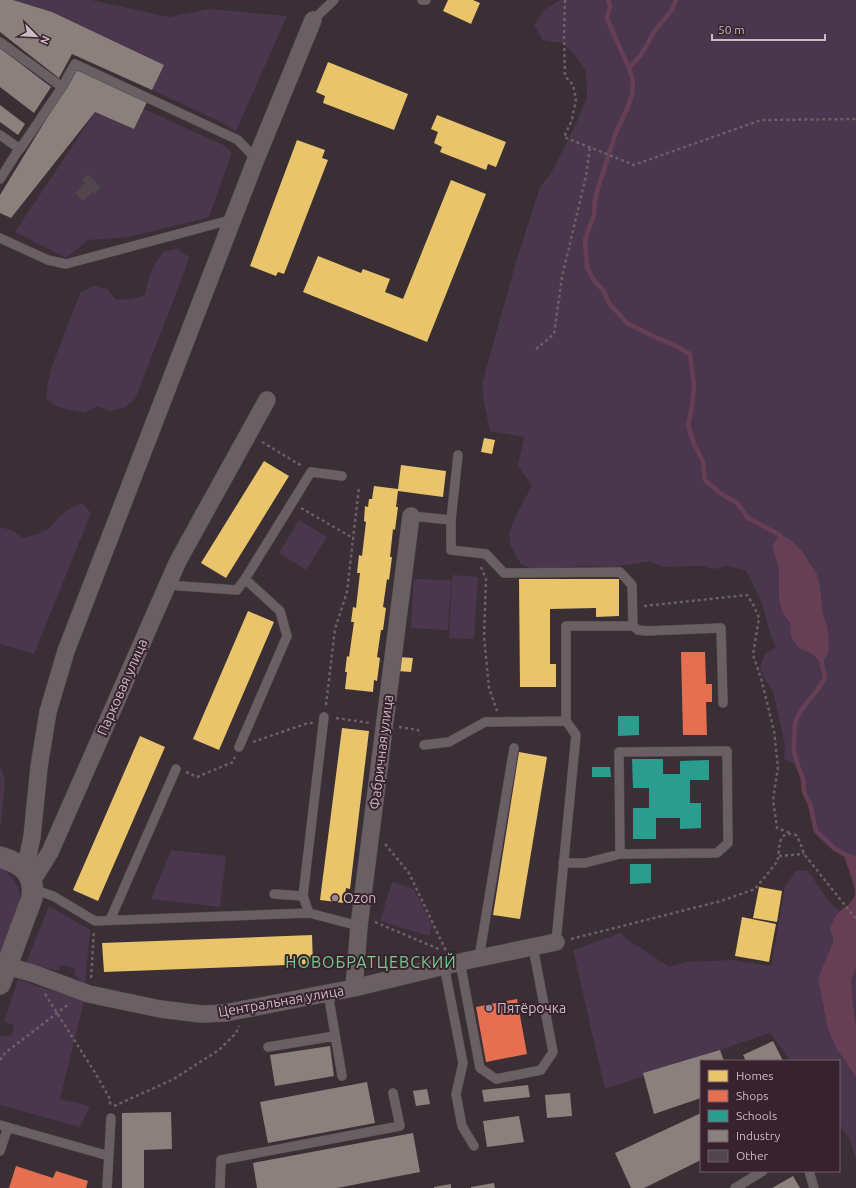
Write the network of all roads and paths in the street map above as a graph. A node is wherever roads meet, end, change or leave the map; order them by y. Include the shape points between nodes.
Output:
1 (334, 0) edge
2 (422, 0) edge
3 (426, 0) edge
4 (565, 0) edge
5 (313, 20) joint
6 (0, 42) edge
7 (62, 88) junction
8 (856, 119) edge
9 (0, 135) edge
10 (590, 148) junction
11 (19, 149) junction
12 (256, 159) junction
13 (0, 179) edge
14 (234, 218) junction
15 (0, 238) edge
16 (536, 349) dead end
17 (268, 400) dead end
18 (249, 434) junction
19 (458, 455) dead end
20 (311, 472) junction
21 (342, 476) dead end
22 (359, 487) dead end
23 (292, 503) junction
24 (412, 516) joint
25 (451, 520) junction
26 (353, 538) junction
27 (475, 553) junction
28 (245, 579) junction
29 (167, 585) junction
30 (632, 608) junction
31 (633, 626) junction
32 (722, 703) dead end
33 (324, 720) junction
34 (500, 721) junction
35 (566, 721) junction
36 (424, 745) dead end
37 (239, 748) junction
38 (514, 748) dead end
39 (176, 769) joint
40 (372, 828) junction
41 (791, 833) junction
42 (620, 854) junction
43 (804, 854) junction
44 (779, 856) junction
45 (0, 857) edge
46 (564, 863) junction
47 (30, 880) junction
48 (274, 894) dead end
49 (303, 896) junction
50 (309, 913) junction
51 (856, 918) edge
52 (110, 920) junction
53 (360, 921) junction
54 (556, 942) junction
55 (533, 947) junction
56 (479, 958) junction
57 (452, 964) junction
58 (32, 973) junction
59 (4, 975) edge
60 (354, 988) junction
61 (328, 993) junction
62 (250, 1009) junction
63 (335, 1036) junction
64 (268, 1046) dead end
65 (342, 1076) dead end
66 (393, 1093) dead end
67 (110, 1108) junction
68 (111, 1118) joint
69 (4, 1126) edge
70 (474, 1146) dead end
71 (0, 1151) edge
72 (109, 1156) junction
73 (761, 1172) edge
74 (809, 1172) edge
75 (107, 1188) edge
76 (220, 1188) edge
77 (735, 1188) edge
78 (814, 1188) edge

1 - 5 lane
2 - 3 lane
4 - 10 path via 565,76 573,85 576,99 572,120 564,137
5 - 12 street
6 - 7 lane
7 - 11 lane
7 - 12 lane via 75,64 238,140
8 - 10 path via 761,120 634,165
9 - 11 lane
10 - 16 path via 586,176 562,277 554,334
11 - 13 lane
12 - 14 street
14 - 15 lane via 66,264 48,260
14 - 47 street via 66,651 48,712 39,767
17 - 18 street, Парковая улица
18 - 20 path
18 - 29 street, Парковая улица via 178,560
19 - 25 lane
20 - 21 lane
20 - 23 lane
22 - 26 path
23 - 26 path
23 - 28 lane
24 - 25 lane
24 - 40 street, Фабричная улица
25 - 27 lane via 451,550
26 - 33 path via 348,592 335,629
27 - 30 lane via 486,554 504,572 620,572 632,585
27 - 34 path via 486,579 484,644 489,688
28 - 29 lane via 237,590
28 - 37 lane via 280,611 287,636
29 - 47 street, Парковая улица via 50,852
30 - 31 lane
30 - 41 path via 747,595 759,618 753,655 774,731 778,768 773,800 777,828
31 - 32 lane via 638,630 647,631 721,628
31 - 35 lane via 566,626
33 - 37 path via 308,722
33 - 49 lane
34 - 35 lane
34 - 36 lane via 486,722 449,742
35 - 46 lane via 576,735
37 - 39 path via 233,762 197,777
38 - 56 lane
39 - 52 lane
40 - 53 street, Фабричная улица
40 - 53 path via 409,873 447,953
41 - 43 path via 796,835
41 - 44 path via 781,838 778,846
42 - 42 lane via 718,853 728,843 726,751 619,752
42 - 46 lane via 585,863
43 - 44 path
43 - 51 path
44 - 54 path via 755,888 721,901
45 - 47 street via 13,861
46 - 54 lane
47 - 52 lane via 95,921
47 - 59 street, Парковая улица via 32,898
48 - 49 lane
49 - 50 lane
50 - 52 lane
50 - 53 lane
53 - 60 street, Фабричная улица
54 - 55 street, Центральная улица
55 - 56 street, Центральная улица
55 - 57 lane via 553,1052 541,1070 496,1079 480,1068
56 - 57 street, Центральная улица
57 - 60 street, Центральная улица
57 - 70 lane via 463,1063 456,1094 462,1126
58 - 59 street, Центральная улица
58 - 62 street, Центральная улица via 89,994 160,1009 201,1014
58 - 67 path via 94,1071 110,1099
60 - 61 street, Центральная улица
61 - 62 street, Центральная улица
61 - 63 lane
62 - 67 path via 236,1033 219,1050 172,1080
63 - 64 lane
63 - 65 lane
66 - 76 lane via 400,1126 221,1160
67 - 68 path
68 - 72 lane
69 - 71 lane
69 - 72 lane
72 - 75 lane
73 - 77 lane
74 - 78 lane

